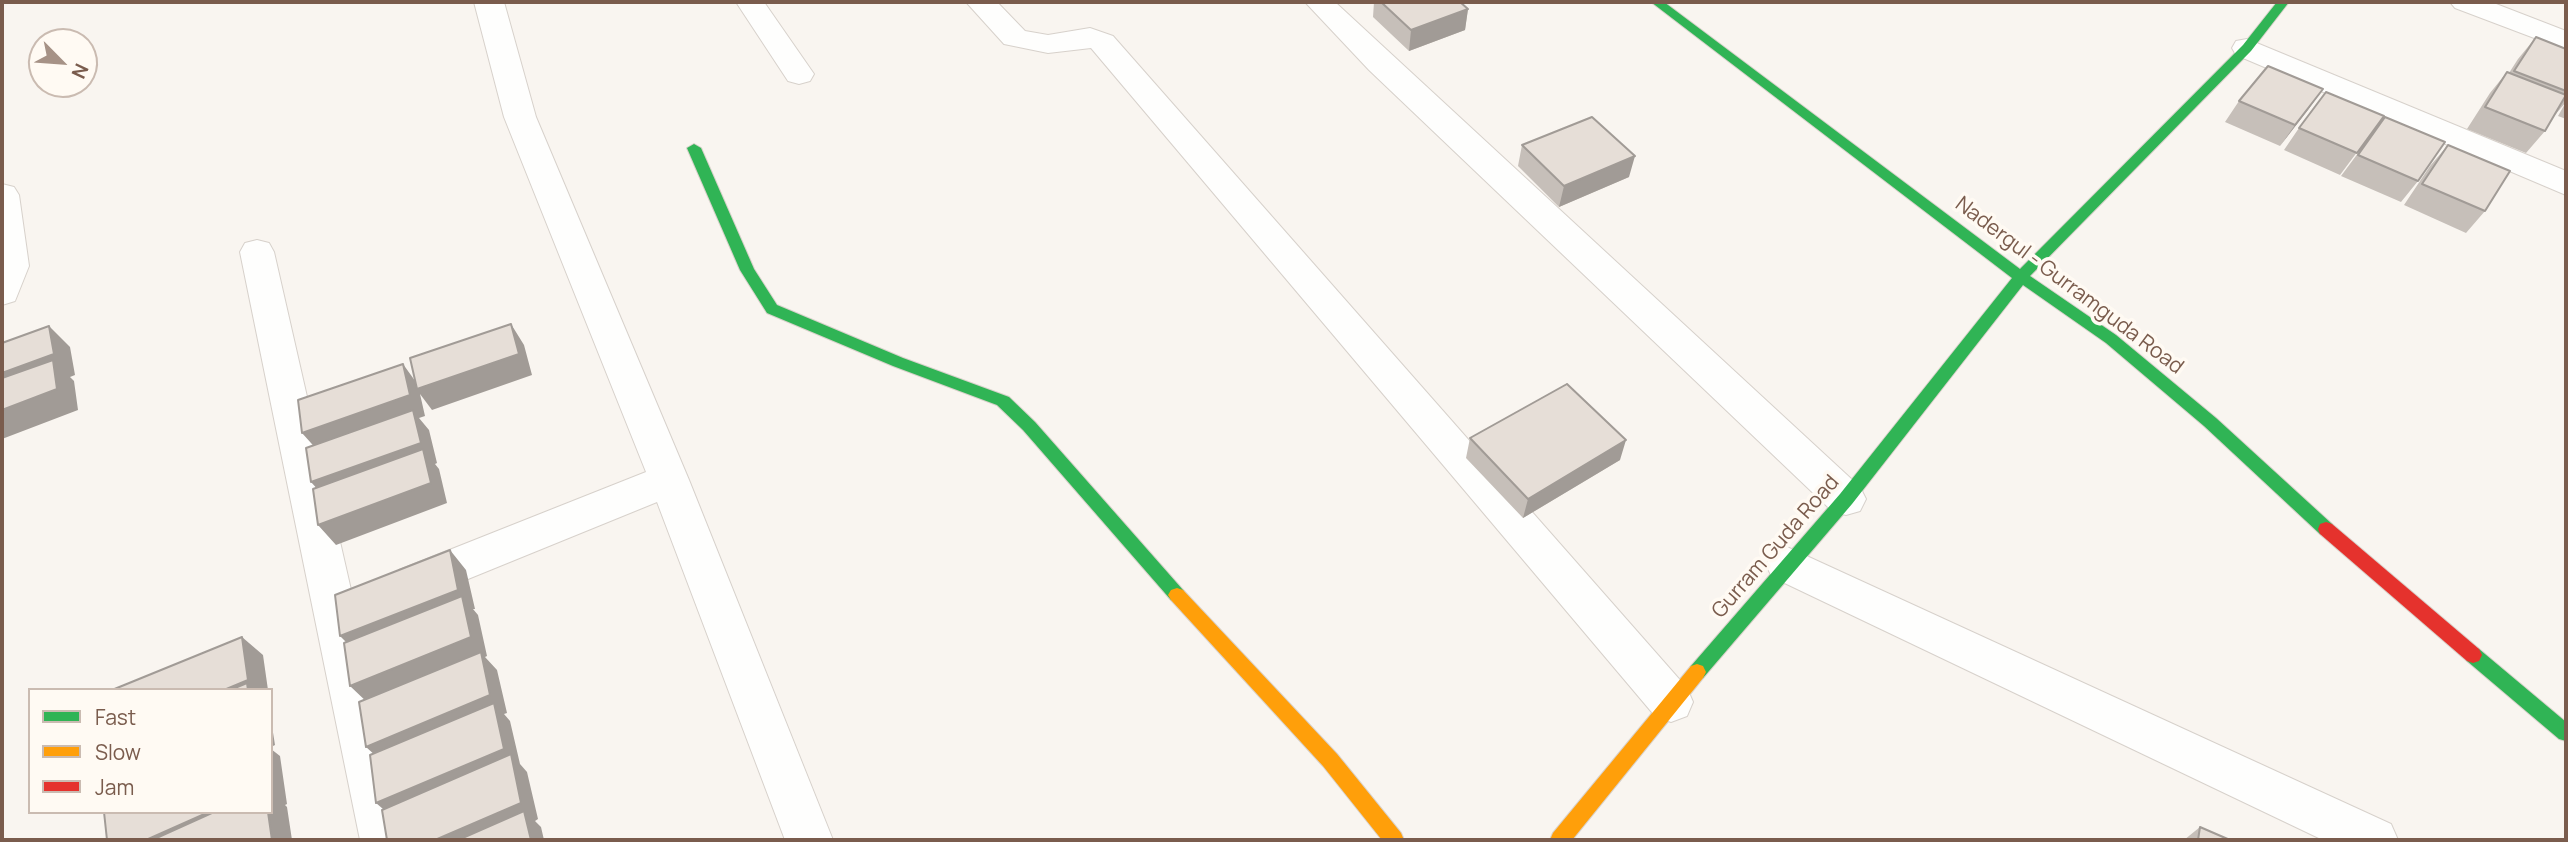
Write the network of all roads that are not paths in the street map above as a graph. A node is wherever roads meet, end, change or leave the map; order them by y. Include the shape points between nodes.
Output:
1 (489, 2) edge
2 (750, 2) edge
3 (981, 2) edge
4 (1319, 2) edge
5 (1657, 2) edge
6 (2283, 2) edge
7 (2465, 2) edge
8 (2566, 41) edge
9 (2247, 48) junction
10 (799, 74) dead end
11 (694, 148) dead end
12 (2566, 184) edge
13 (2, 195) edge
14 (257, 253) dead end
15 (2021, 277) junction
16 (2, 292) edge
17 (668, 480) junction
18 (1846, 499) junction
19 (1787, 565) junction
20 (335, 615) junction
21 (1671, 702) junction
22 (2566, 733) edge
23 (384, 840) edge
24 (809, 840) edge
25 (1394, 840) edge
26 (1560, 840) edge
27 (2374, 840) edge

1 - 17 street via 520,117
2 - 10 street
3 - 21 street via 1015,38 1048,44 1090,37 1102,42
4 - 18 street
5 - 15 street, Nadergul - Gurramguda Road
6 - 9 street, Gurram Guda Road
7 - 8 street
9 - 12 street
9 - 15 street, Gurram Guda Road
11 - 25 street via 747,270 772,309 1003,401 1330,760
13 - 16 street via 11,266
14 - 20 street
15 - 18 street, Gurram Guda Road
15 - 22 street, Nadergul - Gurramguda Road via 2111,339 2210,422 2359,560
17 - 20 street
17 - 24 street
18 - 19 street, Gurram Guda Road
19 - 21 street, Gurram Guda Road
19 - 27 street
20 - 23 street
21 - 26 street, Gurram Guda Road

